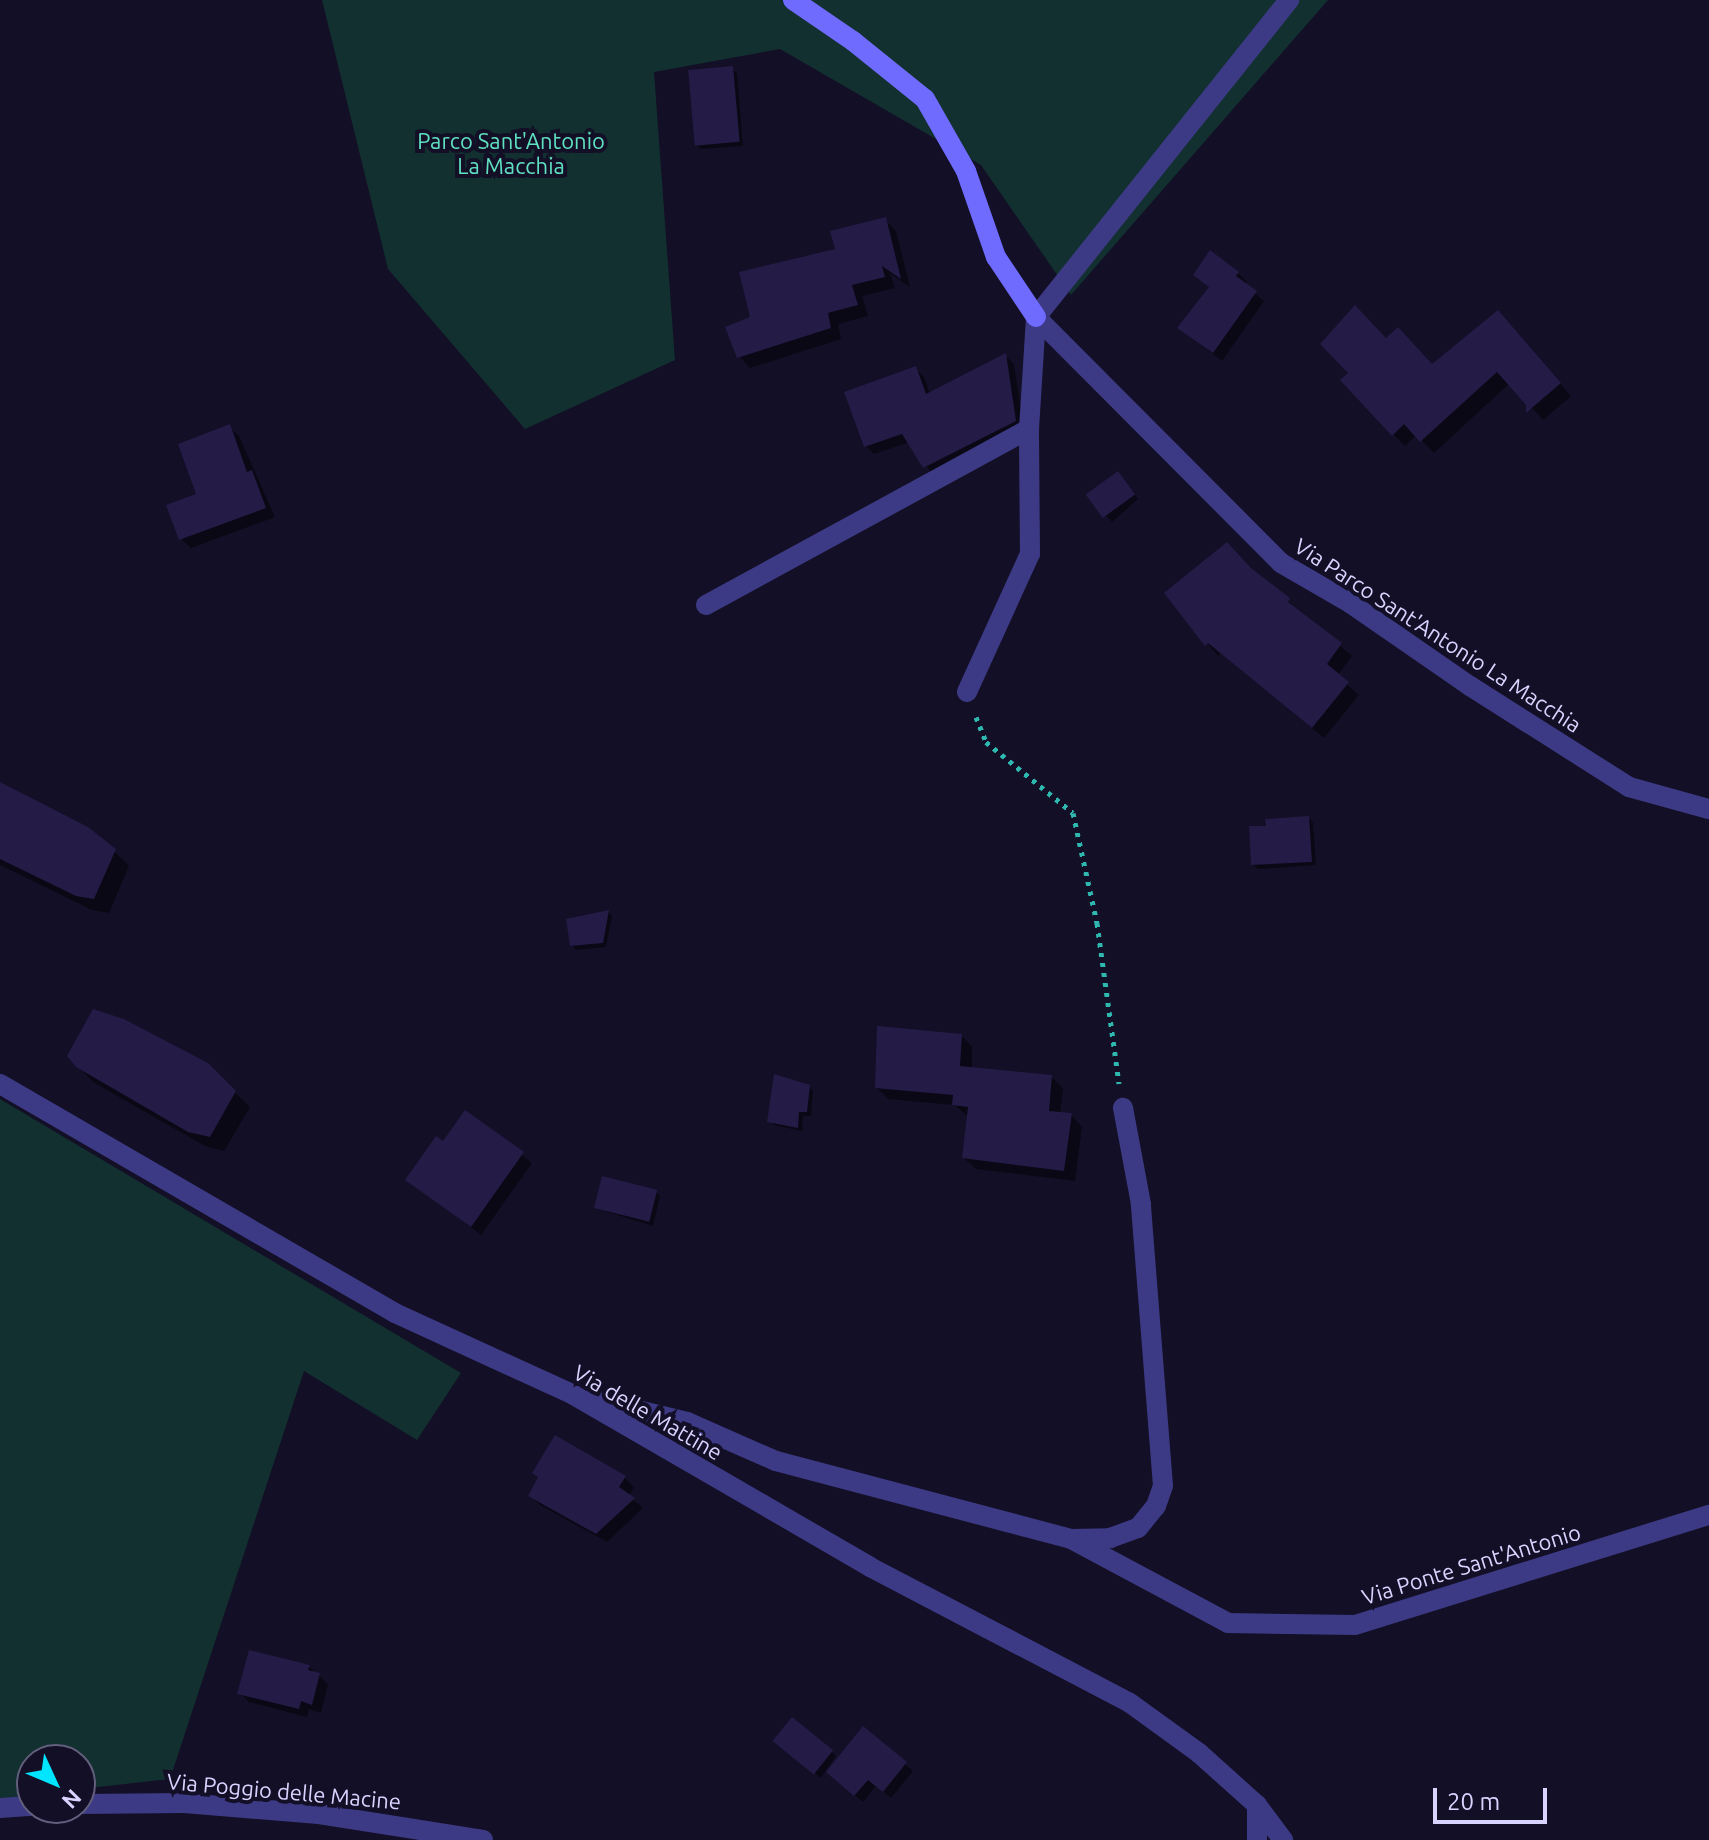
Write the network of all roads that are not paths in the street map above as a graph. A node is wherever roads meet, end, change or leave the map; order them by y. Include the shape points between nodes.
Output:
1 (793, 0) edge
2 (1289, 0) edge
3 (1036, 317) junction
4 (1029, 429) junction
5 (706, 605) dead end
6 (967, 692) road end
7 (1709, 809) edge
8 (0, 1084) edge
9 (1123, 1108) road end
10 (572, 1394) junction
11 (1709, 1515) edge
12 (1071, 1539) junction
13 (96, 1804) edge
14 (1257, 1805) junction
15 (483, 1840) edge
16 (1257, 1840) edge
17 (1283, 1840) edge

1 - 3 street, Via Parco Sant'Antonio La Macchia via 925,99 966,171 996,257
2 - 3 street
3 - 4 street
3 - 7 street, Via Parco Sant'Antonio La Macchia via 1281,563 1629,787
4 - 5 street
4 - 6 street via 1030,554
8 - 10 street, Via delle Mattine via 395,1313
9 - 12 street, Via Ponte Sant'Antonio via 1141,1204 1163,1486 1156,1506 1138,1528 1110,1538
10 - 12 street, Via Ponte Sant'Antonio via 687,1422 776,1461
10 - 14 street, Via delle Mattine via 870,1567 1130,1703 1199,1753
11 - 12 street, Via Ponte Sant'Antonio via 1355,1625 1228,1623
13 - 15 street, Via Poggio delle Macine via 184,1803 304,1813
14 - 16 street
14 - 17 street, Via delle Mattine

